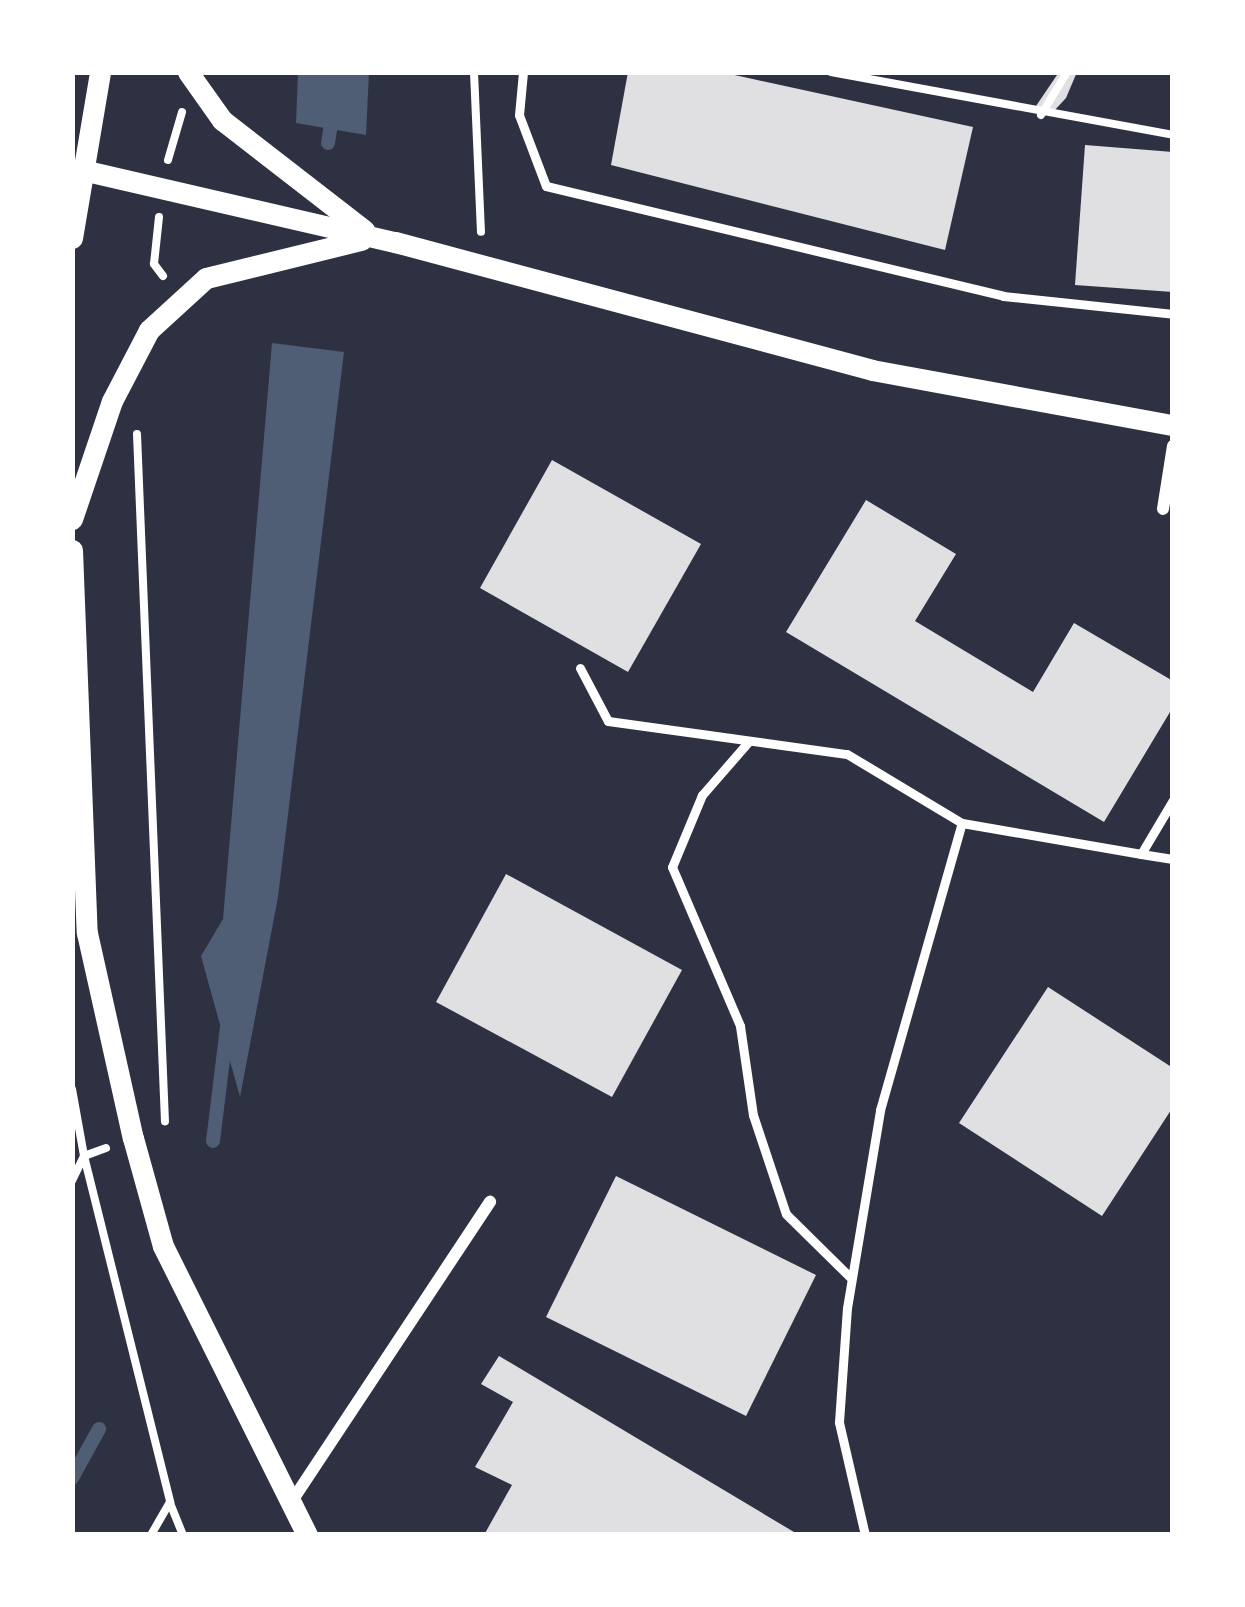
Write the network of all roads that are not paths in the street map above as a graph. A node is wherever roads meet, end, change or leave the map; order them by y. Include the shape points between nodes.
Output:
1 (100, 72) edge
2 (523, 72) edge
3 (193, 82) edge
4 (78, 169) junction
5 (374, 237) junction
6 (72, 238) edge
7 (1173, 314) edge
8 (1173, 424) edge
9 (1173, 446) edge
10 (1163, 509) dead end
11 (72, 519) edge
12 (72, 550) edge
13 (580, 668) dead end
14 (749, 741) junction
15 (1173, 800) edge
16 (962, 823) junction
17 (1141, 854) junction
18 (1173, 860) edge
19 (490, 1202) dead end
20 (851, 1278) junction
21 (292, 1501) junction
22 (307, 1535) edge
23 (866, 1535) edge

1 - 4 street
2 - 7 lane via 519,115 545,186 1003,296
3 - 5 street
4 - 5 street
4 - 6 street
5 - 8 street via 872,370
5 - 11 street via 206,278 149,330 112,401
9 - 10 street
12 - 21 street via 87,933 133,1138 163,1246
13 - 14 lane via 608,721
14 - 16 lane via 847,754
14 - 20 lane via 702,795 672,867 740,1026 753,1115 786,1214
15 - 17 lane
16 - 17 lane
16 - 20 lane via 880,1110
17 - 18 lane
19 - 21 street
20 - 23 lane via 838,1422
21 - 22 street

